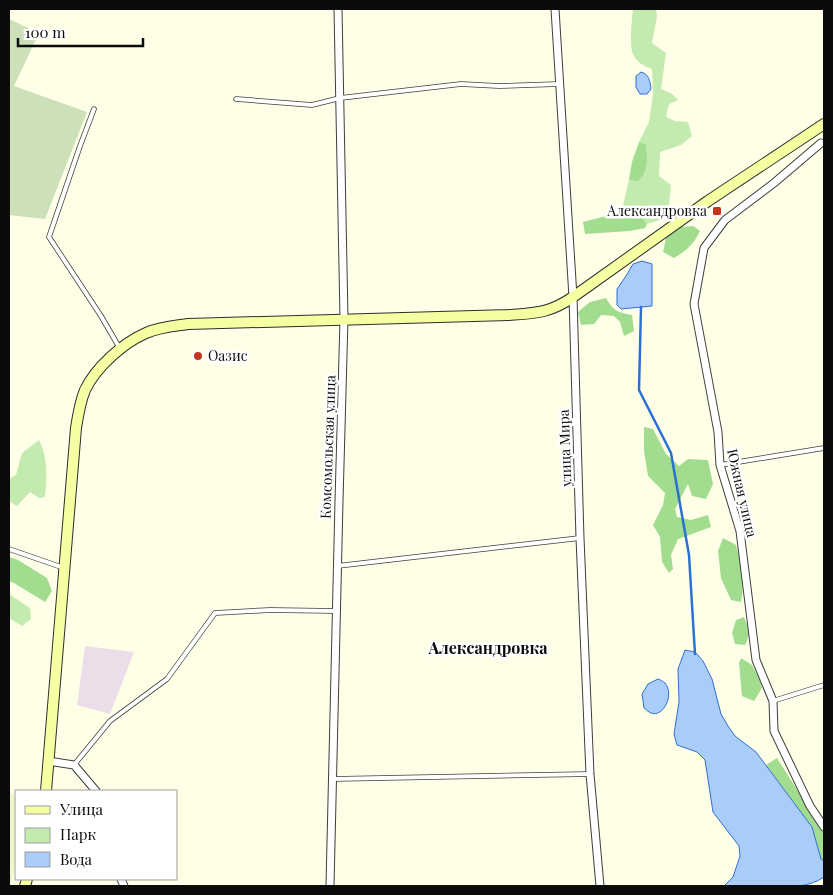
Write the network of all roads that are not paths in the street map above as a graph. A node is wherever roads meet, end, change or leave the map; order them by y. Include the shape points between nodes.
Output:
1 (338, 9) edge
2 (555, 9) edge
3 (560, 84) junction
4 (340, 98) junction
5 (236, 99) dead end
6 (94, 109) dead end
7 (824, 124) edge
8 (810, 133) junction
9 (823, 144) edge
10 (573, 298) junction
11 (344, 319) junction
12 (120, 349) junction
13 (824, 448) edge
14 (720, 465) junction
15 (580, 538) junction
16 (9, 549) edge
17 (337, 566) junction
18 (64, 568) junction
19 (336, 611) junction
20 (824, 685) edge
21 (774, 701) junction
22 (48, 761) junction
23 (74, 765) junction
24 (590, 774) junction
25 (332, 779) junction
26 (46, 790) edge
27 (95, 790) edge
28 (824, 828) edge
29 (330, 886) edge
30 (600, 886) edge

1 - 4 street, Комсомольская улица
2 - 3 street, улица Мира
3 - 4 lane via 461,84
3 - 10 street, улица Мира
4 - 5 lane via 312,105
4 - 11 street, Комсомольская улица
6 - 12 lane via 49,238
7 - 8 main road
8 - 9 street, Южная улица
8 - 10 main road
9 - 14 street, Южная улица via 725,220 704,248 694,304 718,432
10 - 11 main road via 538,313
10 - 15 street, улица Мира
11 - 12 main road via 164,327 147,332
11 - 17 street, Комсомольская улица
12 - 18 main road via 94,376 80,405
13 - 14 lane
14 - 21 street, Южная улица via 740,532 756,660
15 - 17 lane
15 - 24 street, улица Мира
16 - 18 lane
17 - 19 street, Комсомольская улица
18 - 22 main road
19 - 23 lane via 215,613 168,680 110,721
19 - 25 street, Комсомольская улица
20 - 21 lane
21 - 28 street, Южная улица via 774,731
22 - 23 street
22 - 26 main road
23 - 27 street
24 - 25 lane
24 - 30 street, улица Мира
25 - 29 street, Комсомольская улица

